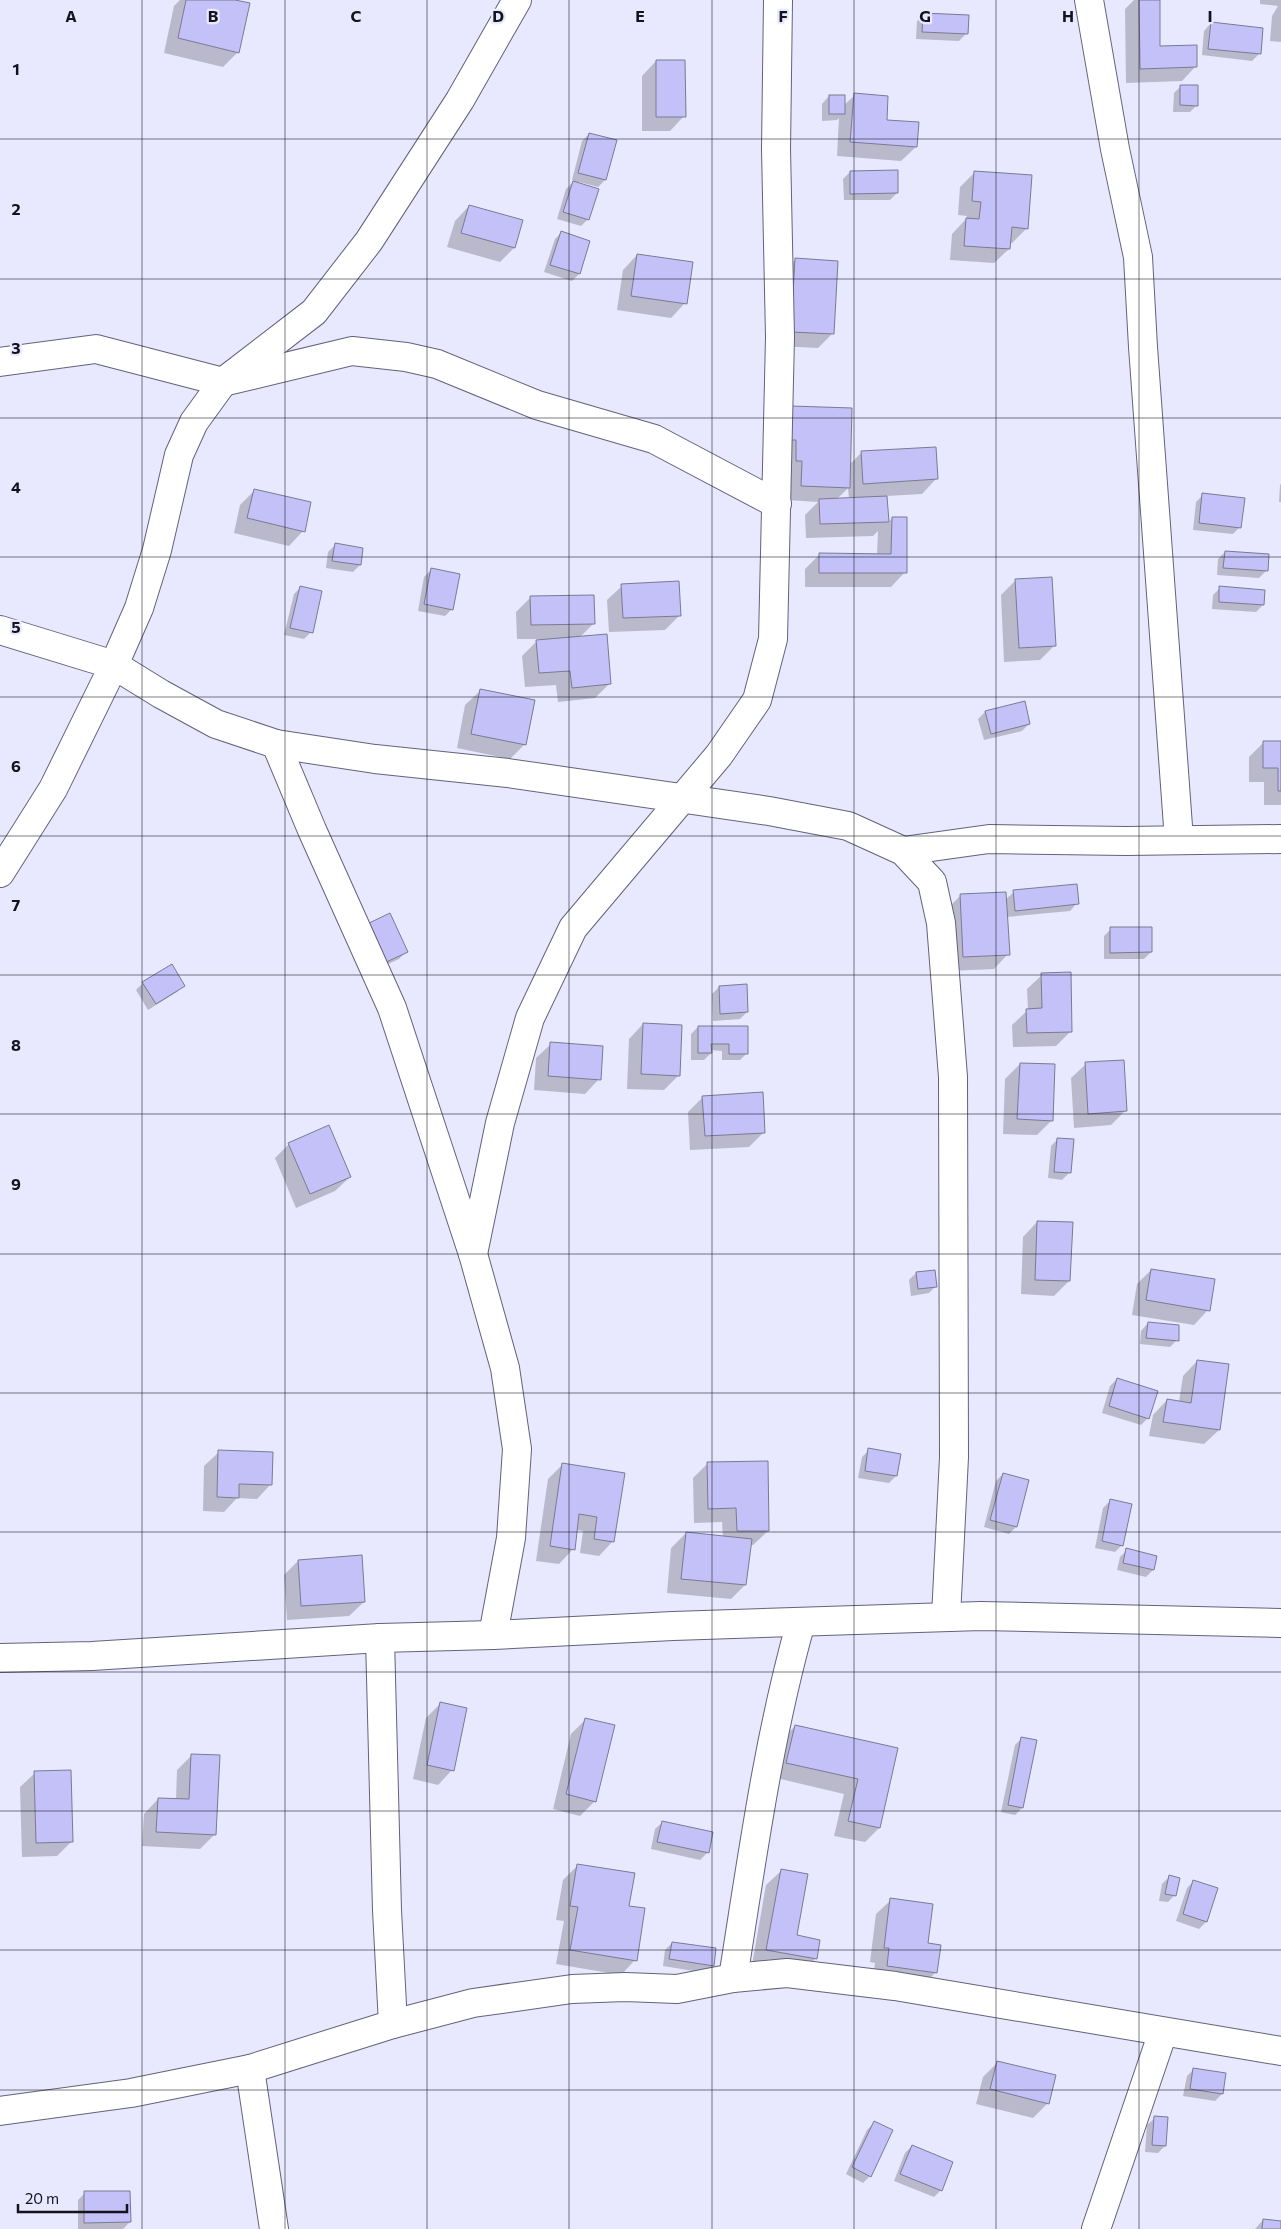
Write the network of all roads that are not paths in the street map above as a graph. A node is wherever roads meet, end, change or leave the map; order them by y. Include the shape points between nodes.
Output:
1 (518, 0) edge
2 (778, 0) edge
3 (1089, 0) edge
4 (0, 362) edge
5 (223, 382) junction
6 (777, 504) junction
7 (0, 630) edge
8 (114, 665) junction
9 (276, 744) junction
10 (679, 799) junction
11 (1281, 839) edge
12 (1179, 840) junction
13 (903, 851) junction
14 (0, 873) edge
15 (473, 1254) junction
16 (946, 1617) junction
17 (801, 1622) junction
18 (1281, 1622) edge
19 (493, 1635) junction
20 (380, 1638) junction
21 (0, 1658) edge
22 (732, 1978) junction
23 (393, 2024) junction
24 (1163, 2032) junction
25 (1281, 2051) edge
26 (250, 2068) junction
27 (0, 2111) edge
28 (274, 2229) edge
29 (1096, 2229) edge

1 - 5 street via 460,100 369,242 314,312
2 - 6 street via 776,149 780,337
3 - 12 street via 1114,149 1138,257
4 - 5 street via 96,349
5 - 6 street via 352,351 406,357 437,364 537,405 654,439
5 - 8 street via 194,422 179,455 158,550 139,608
6 - 10 street via 773,639 757,700 719,755
7 - 8 street
8 - 9 street via 216,724
8 - 14 street via 54,789
9 - 10 street via 375,760 508,773
9 - 15 street via 392,1008
10 - 13 street via 848,826
10 - 15 street via 573,928 530,1018 500,1123
11 - 12 street
12 - 13 street via 989,839
13 - 16 street via 932,882 941,923 953,1077 954,1457
15 - 19 street via 505,1368 517,1449 511,1538
16 - 17 street
16 - 18 street
17 - 19 street
17 - 22 street via 767,1766
19 - 20 street
20 - 21 street via 92,1656
20 - 23 street
22 - 23 street via 677,1988 572,1989 473,2003
22 - 24 street via 786,1973 864,1982
23 - 26 street
24 - 25 street
24 - 29 street
26 - 27 street via 131,2093
26 - 28 street

